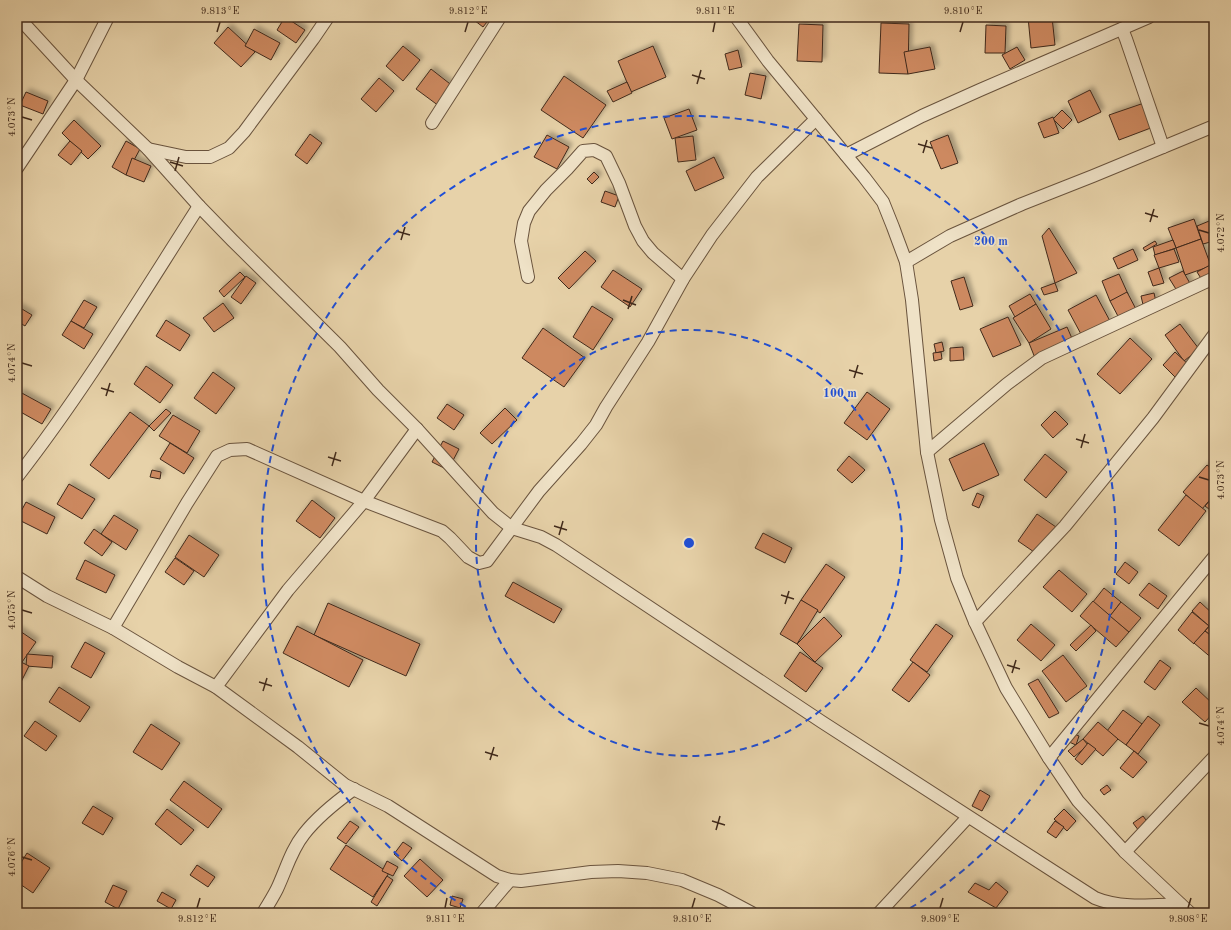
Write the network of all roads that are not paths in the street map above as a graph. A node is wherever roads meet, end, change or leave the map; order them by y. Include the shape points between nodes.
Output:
1 (18, 17) edge
2 (108, 17) edge
3 (328, 17) edge
4 (500, 17) edge
5 (736, 17) edge
6 (1149, 17) edge
7 (1122, 29) junction
8 (76, 80) junction
9 (816, 119) junction
10 (432, 123) dead end
11 (1214, 126) edge
12 (1163, 147) junction
13 (148, 149) junction
14 (846, 155) junction
15 (17, 168) edge
16 (199, 206) junction
17 (906, 262) junction
18 (528, 278) dead end
19 (1214, 278) edge
20 (682, 280) junction
21 (1214, 335) edge
22 (417, 429) junction
23 (927, 452) junction
24 (17, 477) edge
25 (364, 501) junction
26 (512, 528) junction
27 (1214, 557) edge
28 (17, 578) edge
29 (975, 622) junction
30 (113, 628) junction
31 (216, 687) junction
32 (1214, 757) edge
33 (1049, 758) junction
34 (354, 789) junction
35 (968, 816) junction
36 (1125, 852) junction
37 (510, 880) junction
38 (1112, 903) junction
39 (1180, 904) junction
40 (263, 913) edge
41 (482, 913) edge
42 (752, 913) edge
43 (879, 913) edge
44 (1103, 913) edge
45 (1190, 913) edge

1 - 8 street
2 - 8 street
3 - 13 street via 244,132 229,148 210,157 186,157
4 - 10 street
5 - 9 street
6 - 7 street
7 - 12 street
7 - 14 street via 935,110
8 - 13 street
8 - 15 street
9 - 14 street
9 - 20 street via 757,177 712,235
11 - 12 street
12 - 17 street via 950,236
13 - 16 street
14 - 17 street via 882,202
16 - 22 street via 340,347
16 - 24 street via 91,373
17 - 23 street
18 - 20 street via 521,241 529,211 583,151 594,150 606,156 643,241
19 - 23 street via 1042,358 1007,384
20 - 26 street via 648,342 596,425 539,491
21 - 29 street via 1153,418 1065,526
22 - 25 street
22 - 26 street via 493,513
23 - 29 street via 955,571
25 - 26 street via 442,532 468,557 479,563 487,561
25 - 30 street via 247,450 230,450 217,456
25 - 31 street via 288,590
26 - 35 street via 556,545
27 - 33 street
28 - 30 street via 47,596
29 - 33 street via 1006,688
30 - 31 street
31 - 34 street
32 - 36 street
33 - 36 street via 1078,801
34 - 37 street via 388,806 485,870
34 - 40 street via 318,818 303,835
35 - 38 street via 1095,898
35 - 43 street
36 - 39 street
37 - 41 street
37 - 42 street via 521,881 591,872 647,873 682,880
38 - 39 street
38 - 44 street
39 - 45 street

